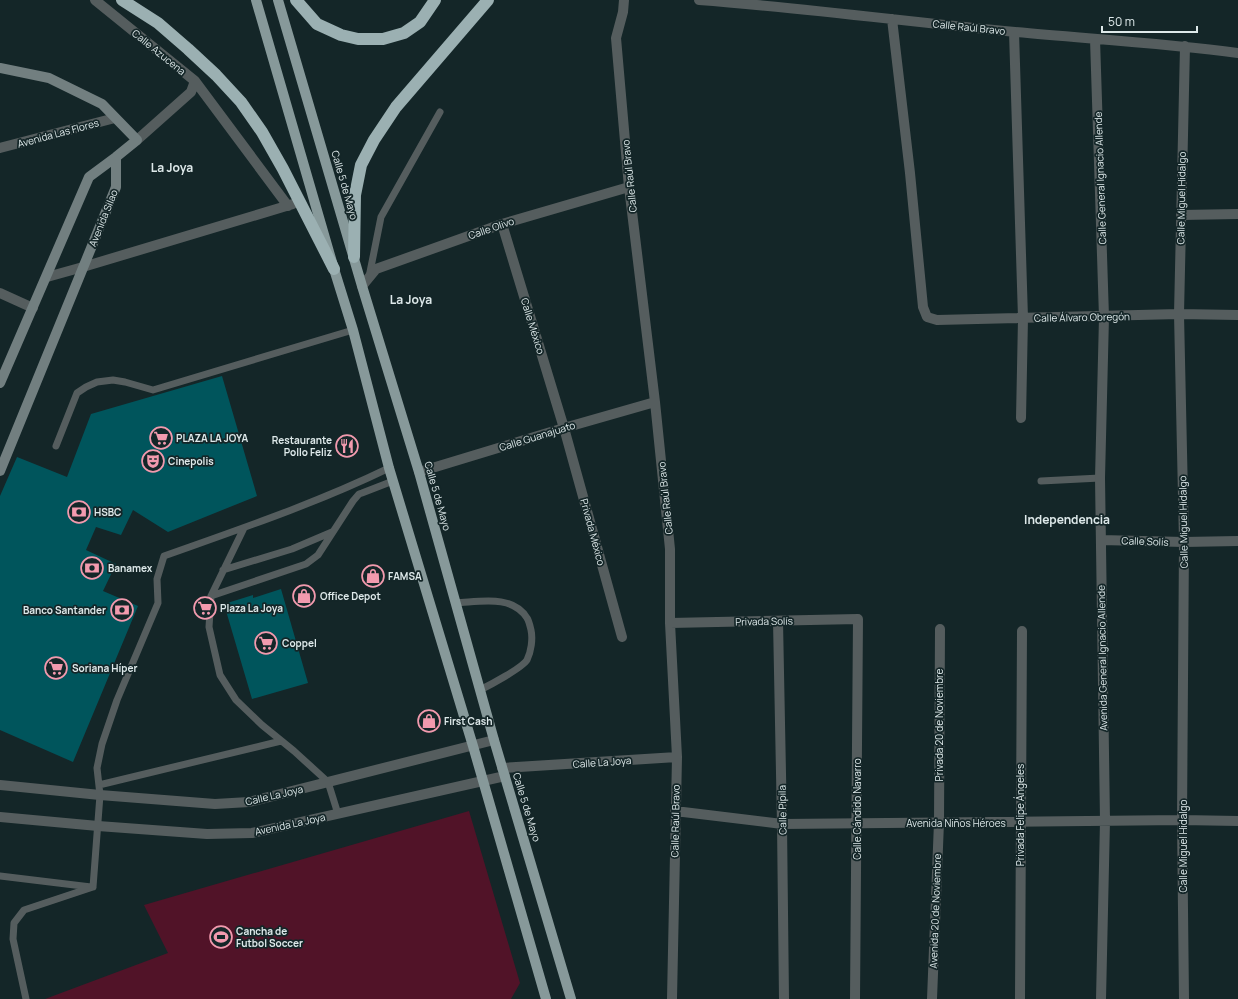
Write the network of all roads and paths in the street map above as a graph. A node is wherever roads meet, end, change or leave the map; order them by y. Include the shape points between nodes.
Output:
1 (95, 0) edge
2 (122, 0) edge
3 (256, 0) edge
4 (278, 0) edge
5 (296, 0) edge
6 (436, 0) edge
7 (488, 0) edge
8 (624, 0) edge
9 (699, 0) edge
10 (892, 19) junction
11 (1014, 32) junction
12 (1096, 39) junction
13 (1184, 46) junction
14 (1238, 53) edge
15 (0, 68) edge
16 (194, 81) junction
17 (440, 112) dead end
18 (115, 118) junction
19 (137, 140) junction
20 (0, 148) edge
21 (116, 157) junction
22 (629, 187) junction
23 (294, 204) junction
24 (1238, 214) edge
25 (1181, 215) junction
26 (502, 224) junction
27 (354, 257) junction
28 (83, 267) junction
29 (334, 269) junction
30 (46, 276) junction
31 (369, 277) junction
32 (362, 286) junction
33 (0, 293) edge
34 (33, 308) junction
35 (1179, 314) junction
36 (1238, 315) edge
37 (1104, 317) junction
38 (1023, 318) junction
39 (353, 330) junction
40 (0, 383) edge
41 (655, 402) junction
42 (1021, 418) dead end
43 (564, 428) junction
44 (56, 446) dead end
45 (390, 468) junction
46 (0, 471) edge
47 (419, 472) junction
48 (1100, 478) junction
49 (1041, 481) dead end
50 (393, 482) junction
51 (244, 528) junction
52 (333, 532) junction
53 (1101, 540) junction
54 (1238, 541) edge
55 (1184, 542) junction
56 (223, 570) junction
57 (211, 596) junction
58 (456, 603) junction
59 (858, 619) joint
60 (778, 621) junction
61 (670, 623) junction
62 (940, 628) dead end
63 (1022, 631) dead end
64 (622, 637) dead end
65 (480, 690) junction
66 (494, 740) junction
67 (281, 741) junction
68 (473, 746) junction
69 (677, 757) junction
70 (504, 772) junction
71 (328, 782) junction
72 (483, 782) junction
73 (0, 785) edge
74 (99, 790) junction
75 (675, 811) junction
76 (338, 814) junction
77 (0, 817) edge
78 (1182, 820) junction
79 (1105, 821) junction
80 (1238, 821) edge
81 (939, 822) junction
82 (1020, 822) junction
83 (782, 824) junction
84 (856, 824) junction
85 (98, 826) junction
86 (0, 876) edge
87 (93, 887) junction
88 (26, 999) edge
89 (546, 999) edge
90 (571, 999) edge
91 (672, 999) edge
92 (784, 999) edge
93 (855, 999) edge
94 (932, 999) edge
95 (1020, 999) edge
96 (1102, 999) edge
97 (1184, 999) edge

1 - 16 street, Calle Azucena
2 - 23 highway via 158,23 216,75 241,102 283,169
3 - 29 main road
4 - 27 main road, Calle 5 de Mayo
5 - 6 highway via 317,24 341,35 383,40 404,33 420,22
7 - 27 highway via 396,106 374,140 361,166 355,195
8 - 22 street, Calle Raúl Bravo via 616,38
9 - 10 street, Calle Raúl Bravo
10 - 11 street, Calle Raúl Bravo
10 - 38 street, Calle Álvaro Obregón via 923,307 927,317 937,320
11 - 12 street, Calle Raúl Bravo
11 - 38 street
12 - 13 street, Calle Raúl Bravo
12 - 37 street, Calle General Ignacio Allende
13 - 14 street, Calle Raúl Bravo
13 - 25 street, Calle Miguel Hidalgo
15 - 18 street via 49,78 102,104
16 - 19 street, Calle Azucena via 191,92
16 - 23 street
17 - 31 lane via 381,217
18 - 19 street
18 - 20 street, Avenida Las Flores
19 - 21 street
21 - 28 street, Avenida Silao via 116,187
21 - 30 street via 89,177
22 - 26 street, Calle Olivo
22 - 41 street, Calle Raúl Bravo
23 - 28 street
23 - 29 highway
24 - 25 street
25 - 35 street, Calle Miguel Hidalgo
26 - 31 street, Calle Olivo via 376,269
26 - 43 street, Calle México
27 - 32 main road, Calle 5 de Mayo
28 - 30 street
28 - 46 street, Avenida Silao
29 - 39 main road
30 - 34 street
31 - 32 street, Calle Olivo
32 - 47 main road, Calle 5 de Mayo
33 - 34 street
34 - 40 street
35 - 36 street, Calle Álvaro Obregón
35 - 37 street, Calle Álvaro Obregón
35 - 55 street, Calle Miguel Hidalgo
37 - 38 street, Calle Álvaro Obregón
37 - 48 street, Avenida General Ignacio Allende
38 - 42 street
39 - 44 lane via 153,390 113,380 97,382 77,394
39 - 45 main road
41 - 43 street, Calle Guanajuato
41 - 61 street, Calle Raúl Bravo via 670,549
43 - 47 street, Calle Guanajuato
43 - 64 street, Privada México
45 - 50 main road
45 - 51 lane via 348,488
47 - 58 main road, Calle 5 de Mayo
48 - 49 lane
48 - 53 street, Avenida General Ignacio Allende
50 - 52 lane via 359,494
50 - 68 main road
51 - 56 lane
51 - 74 lane via 164,556 157,579 158,602 116,700 102,744 97,768
52 - 56 lane via 292,549
52 - 57 lane via 318,554 306,564
53 - 55 street, Calle Solís
53 - 79 street, Avenida General Ignacio Allende
54 - 55 street, Calle Solís
55 - 78 street, Calle Miguel Hidalgo
56 - 57 lane
57 - 67 lane via 209,627 220,676 236,700
58 - 65 main road, Calle 5 de Mayo
58 - 65 lane via 494,600 516,607 528,619 531,646 526,661
59 - 60 street, Privada Solís
59 - 84 street, Calle Cándido Navarro
60 - 61 street, Privada Solís
60 - 83 street, Calle Pípila
61 - 69 street, Calle Raúl Bravo
62 - 81 street, Privada 20 de Noviembre
63 - 82 street, Privada Felipe Ángeles
65 - 66 main road, Calle 5 de Mayo
66 - 68 street, Calle La Joya
66 - 70 main road, Calle 5 de Mayo
67 - 71 lane
67 - 74 lane
68 - 71 street, Calle La Joya
68 - 72 main road
69 - 70 street, Calle La Joya
69 - 75 street, Calle Raúl Bravo
70 - 72 street, Avenida La Joya
70 - 90 main road, Calle 5 de Mayo
71 - 74 street, Calle La Joya via 249,802 215,804
71 - 76 lane
72 - 76 street, Avenida La Joya
72 - 89 main road
73 - 74 street, Calle La Joya
74 - 85 lane
75 - 83 street, Avenida Niños Héroes
75 - 91 street, Calle Raúl Bravo
76 - 85 street, Avenida La Joya via 252,833 207,834
77 - 85 street, Avenida La Joya
78 - 79 street, Avenida Niños Héroes
78 - 80 street, Avenida Niños Héroes
78 - 97 street, Calle Miguel Hidalgo
79 - 82 street, Avenida Niños Héroes
79 - 96 street, Avenida General Ignacio Allende
81 - 82 street, Avenida Niños Héroes
81 - 84 street, Avenida Niños Héroes
81 - 94 street, Avenida 20 de Noviembre
82 - 95 street, Privada Felipe Ángeles
83 - 84 street, Avenida Niños Héroes
83 - 92 street, Calle Pípila
84 - 93 street, Calle Cándido Navarro
85 - 87 lane
86 - 87 lane
87 - 88 lane via 24,910 14,923 13,939

